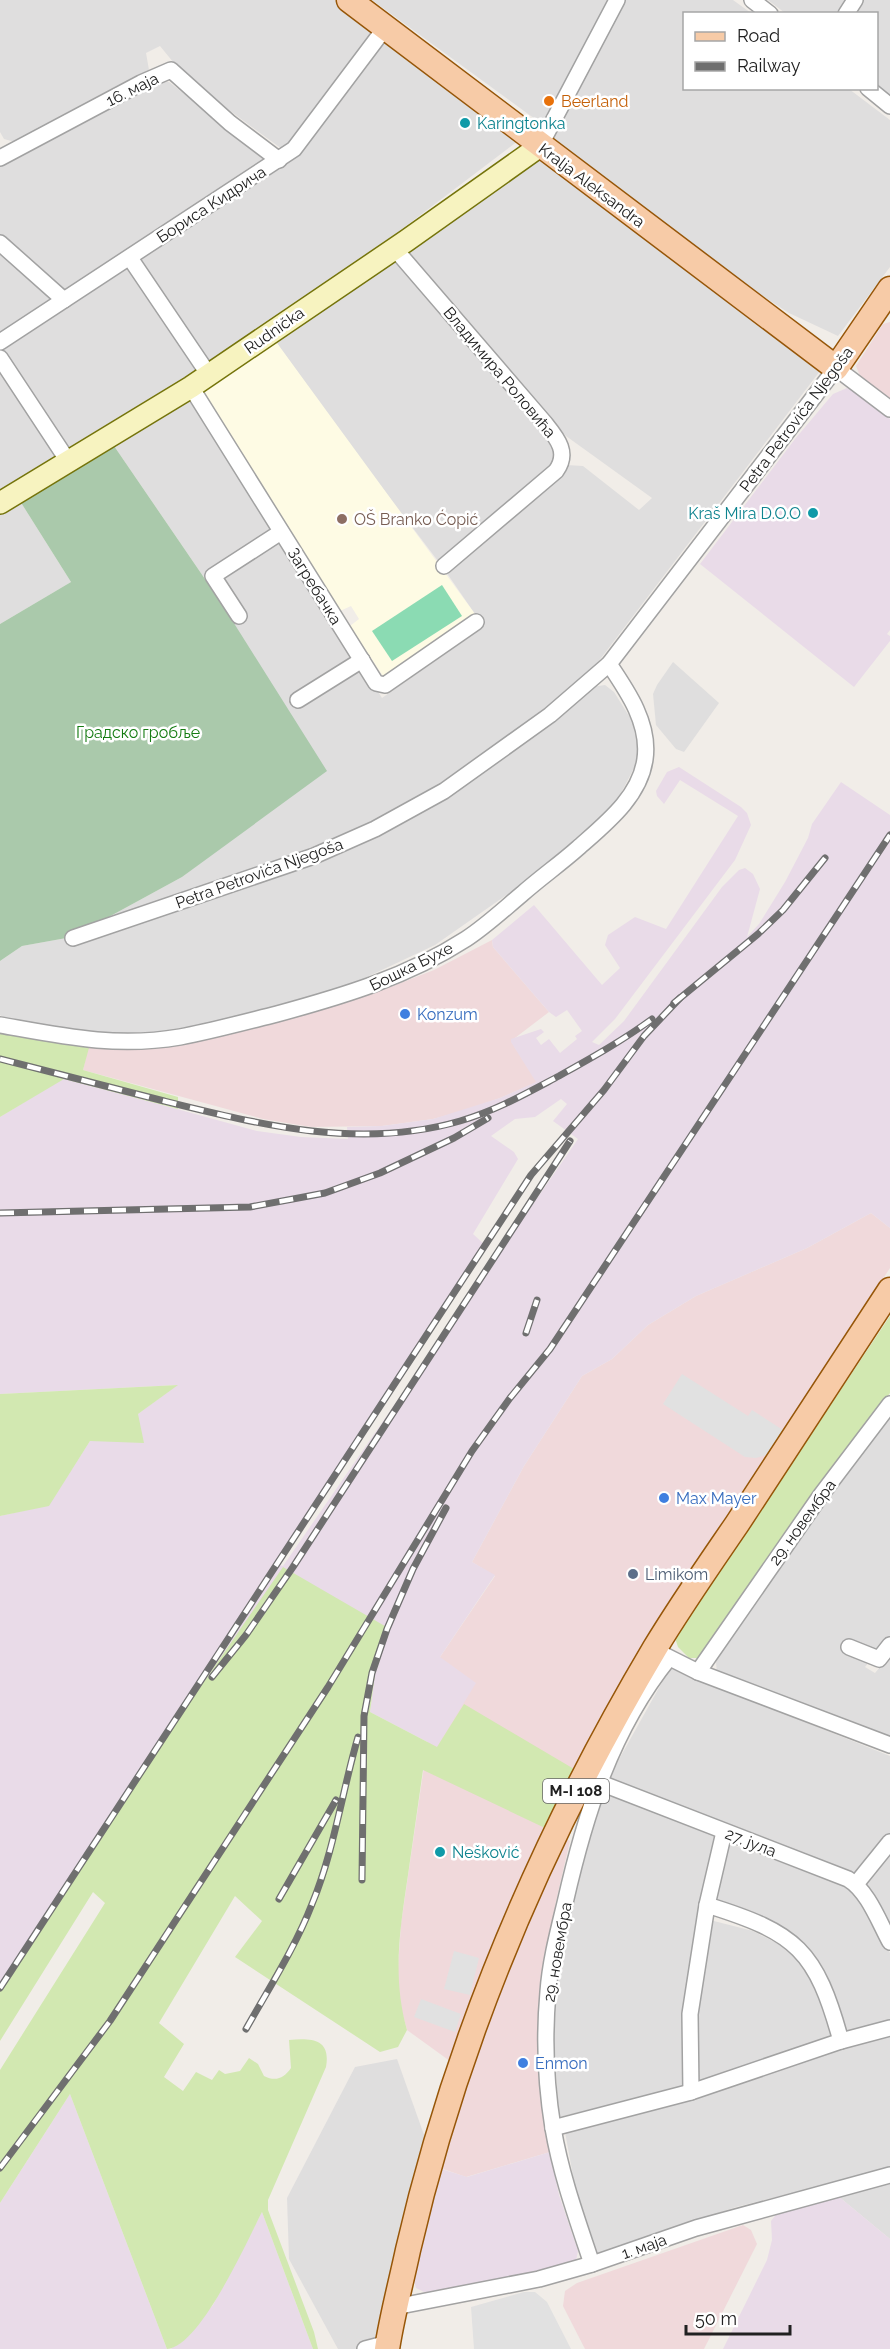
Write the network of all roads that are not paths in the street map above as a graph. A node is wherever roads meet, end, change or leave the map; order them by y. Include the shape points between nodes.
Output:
1 (349, 0) edge
2 (617, 0) edge
3 (752, 0) edge
4 (767, 12) edge
5 (385, 28) junction
6 (870, 90) edge
7 (890, 106) edge
8 (540, 146) junction
9 (1, 155) edge
10 (279, 160) junction
11 (0, 243) edge
12 (395, 249) junction
13 (130, 258) junction
14 (890, 289) edge
15 (64, 300) junction
16 (0, 342) edge
17 (0, 358) edge
18 (836, 368) junction
19 (209, 375) junction
20 (191, 387) junction
21 (890, 409) edge
22 (68, 461) junction
23 (0, 503) edge
24 (281, 532) junction
25 (444, 566) dead end
26 (239, 616) dead end
27 (476, 622) dead end
28 (362, 660) junction
29 (609, 664) junction
30 (298, 700) dead end
31 (73, 939) dead end
32 (0, 1025) edge
33 (890, 1290) edge
34 (890, 1404) edge
35 (890, 1645) edge
36 (849, 1647) dead end
37 (662, 1654) junction
38 (698, 1672) junction
39 (890, 1745) edge
40 (592, 1777) junction
41 (724, 1832) junction
42 (890, 1842) edge
43 (856, 1884) junction
44 (707, 1905) junction
45 (890, 1942) edge
46 (890, 2028) edge
47 (841, 2042) junction
48 (691, 2092) junction
49 (553, 2128) junction
50 (890, 2175) edge
51 (592, 2264) junction
52 (395, 2307) junction
53 (388, 2346) edge
54 (365, 2349) edge

1 - 5 main road, Kralja Aleksandra
2 - 8 street
3 - 4 street
5 - 8 main road, Kralja Aleksandra
5 - 10 street, Бориса Kидрича via 305,136
6 - 7 street
8 - 12 street, Rudnička
8 - 18 main road, Kralja Aleksandra
9 - 10 street, 16. маја via 171,70
10 - 13 street, Бориса Kидрича
11 - 15 street
12 - 19 street, Rudnička
12 - 25 street, Владимира Роловића via 544,422 561,449 561,463 556,471
13 - 15 street, Бориса Kидрича
13 - 19 street
14 - 18 main road, Petra Petrovića Njegoša
15 - 16 street, Бориса Kидрича
17 - 22 street
18 - 21 street
18 - 29 street, Petra Petrovića Njegoša
19 - 20 street, Rudnička
20 - 22 street, Rudnička
20 - 24 street, Загребачка
22 - 23 street, Rudnička
24 - 26 street via 213,576
24 - 28 street, Загребачка
27 - 28 street, Загребачка via 385,685 376,683
28 - 30 street
29 - 31 street, Petra Petrovića Njegoša via 510,745 444,790 375,829 314,856
29 - 32 street, Бошка Бухе via 633,702 645,734 640,779 618,811 598,830 466,939 374,986 179,1037 94,1041
33 - 37 main road, M-I 108 via 699,1579
34 - 38 street, 29. новембра via 814,1504
35 - 36 street via 879,1659
37 - 38 street
37 - 40 main road, M-I 108
38 - 39 street
40 - 41 street, 27. јула
40 - 49 street, 29. новембра via 548,1990 546,2028
40 - 52 main road, M-I 108 via 544,1856 464,2052 420,2200
41 - 43 street, 27. јула
41 - 44 street
42 - 43 street
43 - 45 street
44 - 47 street via 770,1928 793,1943 819,1975
44 - 48 street via 690,2014
46 - 47 street
47 - 48 street
48 - 49 street
49 - 51 street, 29. новембра via 566,2186
50 - 51 street, 1. маја via 696,2228
51 - 52 street, 1. маја via 539,2279
52 - 53 main road, M-I 108
53 - 54 street

